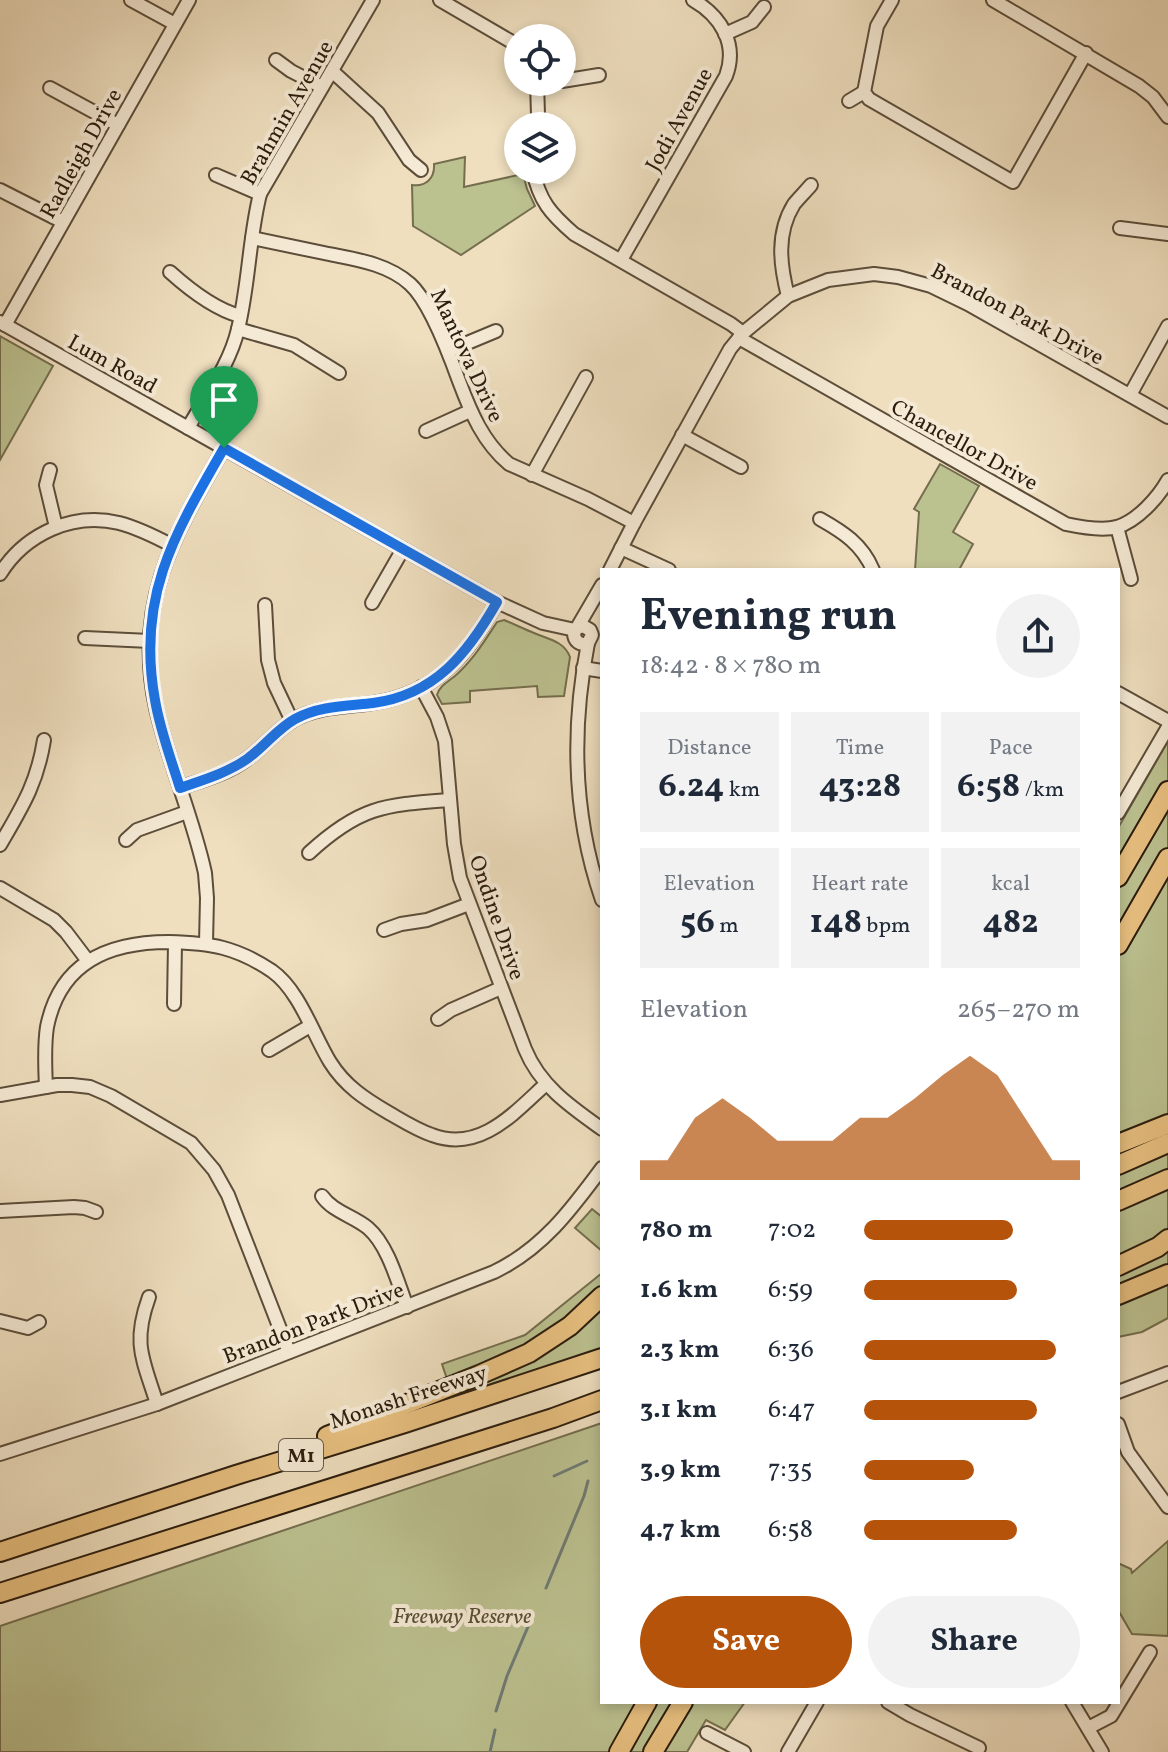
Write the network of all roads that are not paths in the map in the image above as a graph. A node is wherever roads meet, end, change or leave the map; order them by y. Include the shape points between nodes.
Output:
1 (131, 0) edge
2 (189, 0) edge
3 (373, 0) edge
4 (440, 0) edge
5 (693, 0) edge
6 (892, 0) edge
7 (993, 0) edge
8 (764, 7) dead end
9 (175, 24) junction
10 (725, 34) junction
11 (504, 37) edge
12 (1086, 53) junction
13 (276, 60) dead end
14 (332, 71) junction
15 (599, 75) dead end
16 (576, 79) edge
17 (322, 87) junction
18 (50, 88) dead end
19 (864, 92) junction
20 (849, 101) dead end
21 (1168, 117) edge
22 (118, 125) junction
23 (421, 170) dead end
24 (216, 175) dead end
25 (535, 184) edge
26 (811, 185) dead end
27 (0, 190) edge
28 (260, 194) junction
29 (63, 222) junction
30 (1120, 228) dead end
31 (1168, 234) edge
32 (252, 238) junction
33 (621, 260) junction
34 (170, 272) dead end
35 (788, 296) junction
36 (239, 322) junction
37 (2, 323) edge
38 (1168, 326) edge
39 (496, 331) dead end
40 (741, 336) junction
41 (448, 351) junction
42 (339, 373) dead end
43 (586, 377) dead end
44 (1130, 395) junction
45 (470, 411) junction
46 (1168, 417) edge
47 (188, 428) junction
48 (426, 431) dead end
49 (682, 435) junction
50 (224, 448) junction
51 (741, 467) dead end
52 (50, 470) dead end
53 (532, 475) junction
54 (1168, 480) edge
55 (820, 519) dead end
56 (634, 523) junction
57 (56, 527) junction
58 (1117, 527) junction
59 (171, 545) junction
60 (621, 548) junction
61 (403, 549) junction
62 (611, 568) edge
63 (665, 568) edge
64 (872, 568) edge
65 (0, 574) edge
66 (1131, 579) dead end
67 (600, 590) edge
68 (600, 598) edge
69 (497, 602) junction
70 (372, 603) dead end
71 (265, 605) dead end
72 (581, 636) junction
73 (85, 638) dead end
74 (150, 641) junction
75 (583, 668) junction
76 (600, 671) edge
77 (421, 687) junction
78 (1120, 694) edge
79 (292, 721) junction
80 (1168, 724) edge
81 (44, 740) dead end
82 (180, 788) junction
83 (1168, 790) edge
84 (450, 800) junction
85 (1120, 809) edge
86 (187, 812) junction
87 (126, 840) dead end
88 (0, 845) edge
89 (309, 853) dead end
90 (1168, 858) edge
91 (1120, 859) edge
92 (1120, 874) edge
93 (0, 888) edge
94 (600, 893) edge
95 (469, 904) junction
96 (384, 930) dead end
97 (1120, 942) edge
98 (175, 943) junction
99 (206, 943) junction
100 (88, 961) junction
101 (501, 988) junction
102 (174, 1004) dead end
103 (438, 1019) dead end
104 (310, 1026) junction
105 (269, 1050) dead end
106 (546, 1084) junction
107 (46, 1087) junction
108 (0, 1095) edge
109 (1168, 1124) edge
110 (600, 1128) edge
111 (1120, 1143) edge
112 (1168, 1143) edge
113 (1120, 1164) edge
114 (600, 1171) edge
115 (1168, 1179) edge
116 (322, 1196) dead end
117 (1120, 1200) edge
118 (0, 1211) edge
119 (96, 1212) dead end
120 (1168, 1239) edge
121 (1120, 1265) edge
122 (1168, 1274) edge
123 (1120, 1294) edge
124 (149, 1297) dead end
125 (600, 1298) edge
126 (407, 1307) junction
127 (0, 1321) edge
128 (39, 1322) dead end
129 (289, 1352) junction
130 (600, 1359) edge
131 (1168, 1373) edge
132 (1120, 1391) edge
133 (600, 1403) edge
134 (157, 1404) junction
135 (1120, 1430) edge
136 (0, 1454) edge
137 (236, 1475) junction
138 (1168, 1507) edge
139 (0, 1552) edge
140 (0, 1593) edge
141 (1150, 1652) dead end
142 (1120, 1701) edge
143 (646, 1704) edge
144 (682, 1704) edge
145 (816, 1704) edge
146 (891, 1704) edge
147 (1073, 1704) edge
148 (1118, 1704) edge
149 (1088, 1728) junction
150 (707, 1733) dead end
151 (979, 1748) dead end
152 (619, 1752) edge
153 (653, 1752) edge
154 (744, 1752) edge
155 (788, 1752) edge
156 (1102, 1752) edge

1 - 9 street
2 - 9 street, Radleigh Drive
3 - 14 street, Brahmin Avenue
4 - 11 street
5 - 10 street via 708,8
6 - 19 street via 877,26
7 - 12 street
8 - 10 street via 752,22
9 - 22 street, Radleigh Drive
10 - 33 street, Jodi Avenue via 730,51 726,76
12 - 19 street via 1013,182
12 - 21 street via 1139,86
13 - 17 street
14 - 17 street, Brahmin Avenue
14 - 23 street via 378,113
15 - 16 street
17 - 28 street, Brahmin Avenue
18 - 22 street
19 - 20 street
22 - 29 street, Radleigh Drive
24 - 28 street
25 - 33 street, Chancellor Drive via 552,215
26 - 35 street via 794,205 781,235
27 - 29 street
28 - 32 street, Brahmin Avenue
29 - 37 street, Radleigh Drive
30 - 31 street
32 - 36 street, Brahmin Avenue
32 - 41 street, Mantova Drive via 398,275 423,300
33 - 40 street, Chancellor Drive
34 - 36 street
35 - 40 street, Brandon Park Drive
35 - 44 street, Brandon Park Drive via 828,280 874,274 931,286
36 - 42 street via 294,345
36 - 47 street, Brahmin Avenue via 228,358
37 - 47 street, Lum Road
38 - 44 street
39 - 41 street
40 - 49 street, Brandon Park Drive
40 - 58 street, Chancellor Drive via 1066,524
41 - 45 street, Mantova Drive
43 - 53 street
44 - 46 street, Brandon Park Drive
45 - 48 street
45 - 53 street, Mantova Drive via 499,456
47 - 50 street, Lum Road
49 - 51 street
49 - 56 street, Brandon Park Drive
50 - 59 street
50 - 61 street, Lum Road
52 - 57 street via 46,485
53 - 56 street, Mantova Drive
54 - 58 street via 1152,504
55 - 64 street via 856,543
56 - 60 street, Brandon Park Drive
57 - 59 street via 116,523
57 - 65 street via 29,541
58 - 66 street
59 - 74 street via 156,594
60 - 62 street, Brandon Park Drive
60 - 63 street
61 - 69 street, Lum Road
61 - 70 street
67 - 72 street
68 - 72 street
69 - 72 street, Lum Road
69 - 77 street via 468,649
71 - 79 street via 268,660
72 - 75 street
73 - 74 street
74 - 82 street via 154,698
75 - 76 street
75 - 94 street via 578,790
77 - 79 street via 399,698 330,707
77 - 84 street, Ondine Drive via 444,733
78 - 80 street
79 - 82 street via 232,769
80 - 85 street
81 - 88 street via 34,782
82 - 86 street
83 - 91 highway
83 - 92 highway
84 - 89 street via 368,811
84 - 95 street, Ondine Drive via 455,854
86 - 87 street via 137,830
86 - 99 street via 205,873
90 - 97 highway
93 - 100 street via 57,923
95 - 96 street
95 - 101 street, Ondine Drive
98 - 99 street
98 - 100 street via 125,945
98 - 102 street
99 - 104 street via 235,951 273,972 291,990
100 - 107 street via 53,1006 46,1036
101 - 103 street
101 - 106 street, Ondine Drive via 528,1058
104 - 105 street
104 - 106 street via 336,1071 356,1092 446,1140 488,1132
106 - 110 street, Ondine Drive
107 - 108 street
107 - 129 street via 98,1090 200,1152 228,1195
109 - 111 highway
112 - 113 highway
114 - 126 street, Brandon Park Drive via 563,1220 525,1254
115 - 117 highway
116 - 126 street via 377,1237
118 - 119 street via 74,1207
120 - 121 highway
122 - 123 highway
124 - 134 street via 139,1340
125 - 137 highway via 529,1353
126 - 129 street, Brandon Park Drive
127 - 128 street via 28,1328
129 - 134 street, Brandon Park Drive
130 - 137 highway, Monash Freeway / M1
131 - 132 street
133 - 140 highway, M1
134 - 136 street, Brandon Park Drive
135 - 138 street via 1128,1452
137 - 139 highway, Monash Freeway / M1
141 - 142 street
143 - 152 highway
144 - 153 highway
145 - 155 street
146 - 151 street
147 - 149 street
148 - 149 street via 1111,1716
149 - 156 street
150 - 154 street

